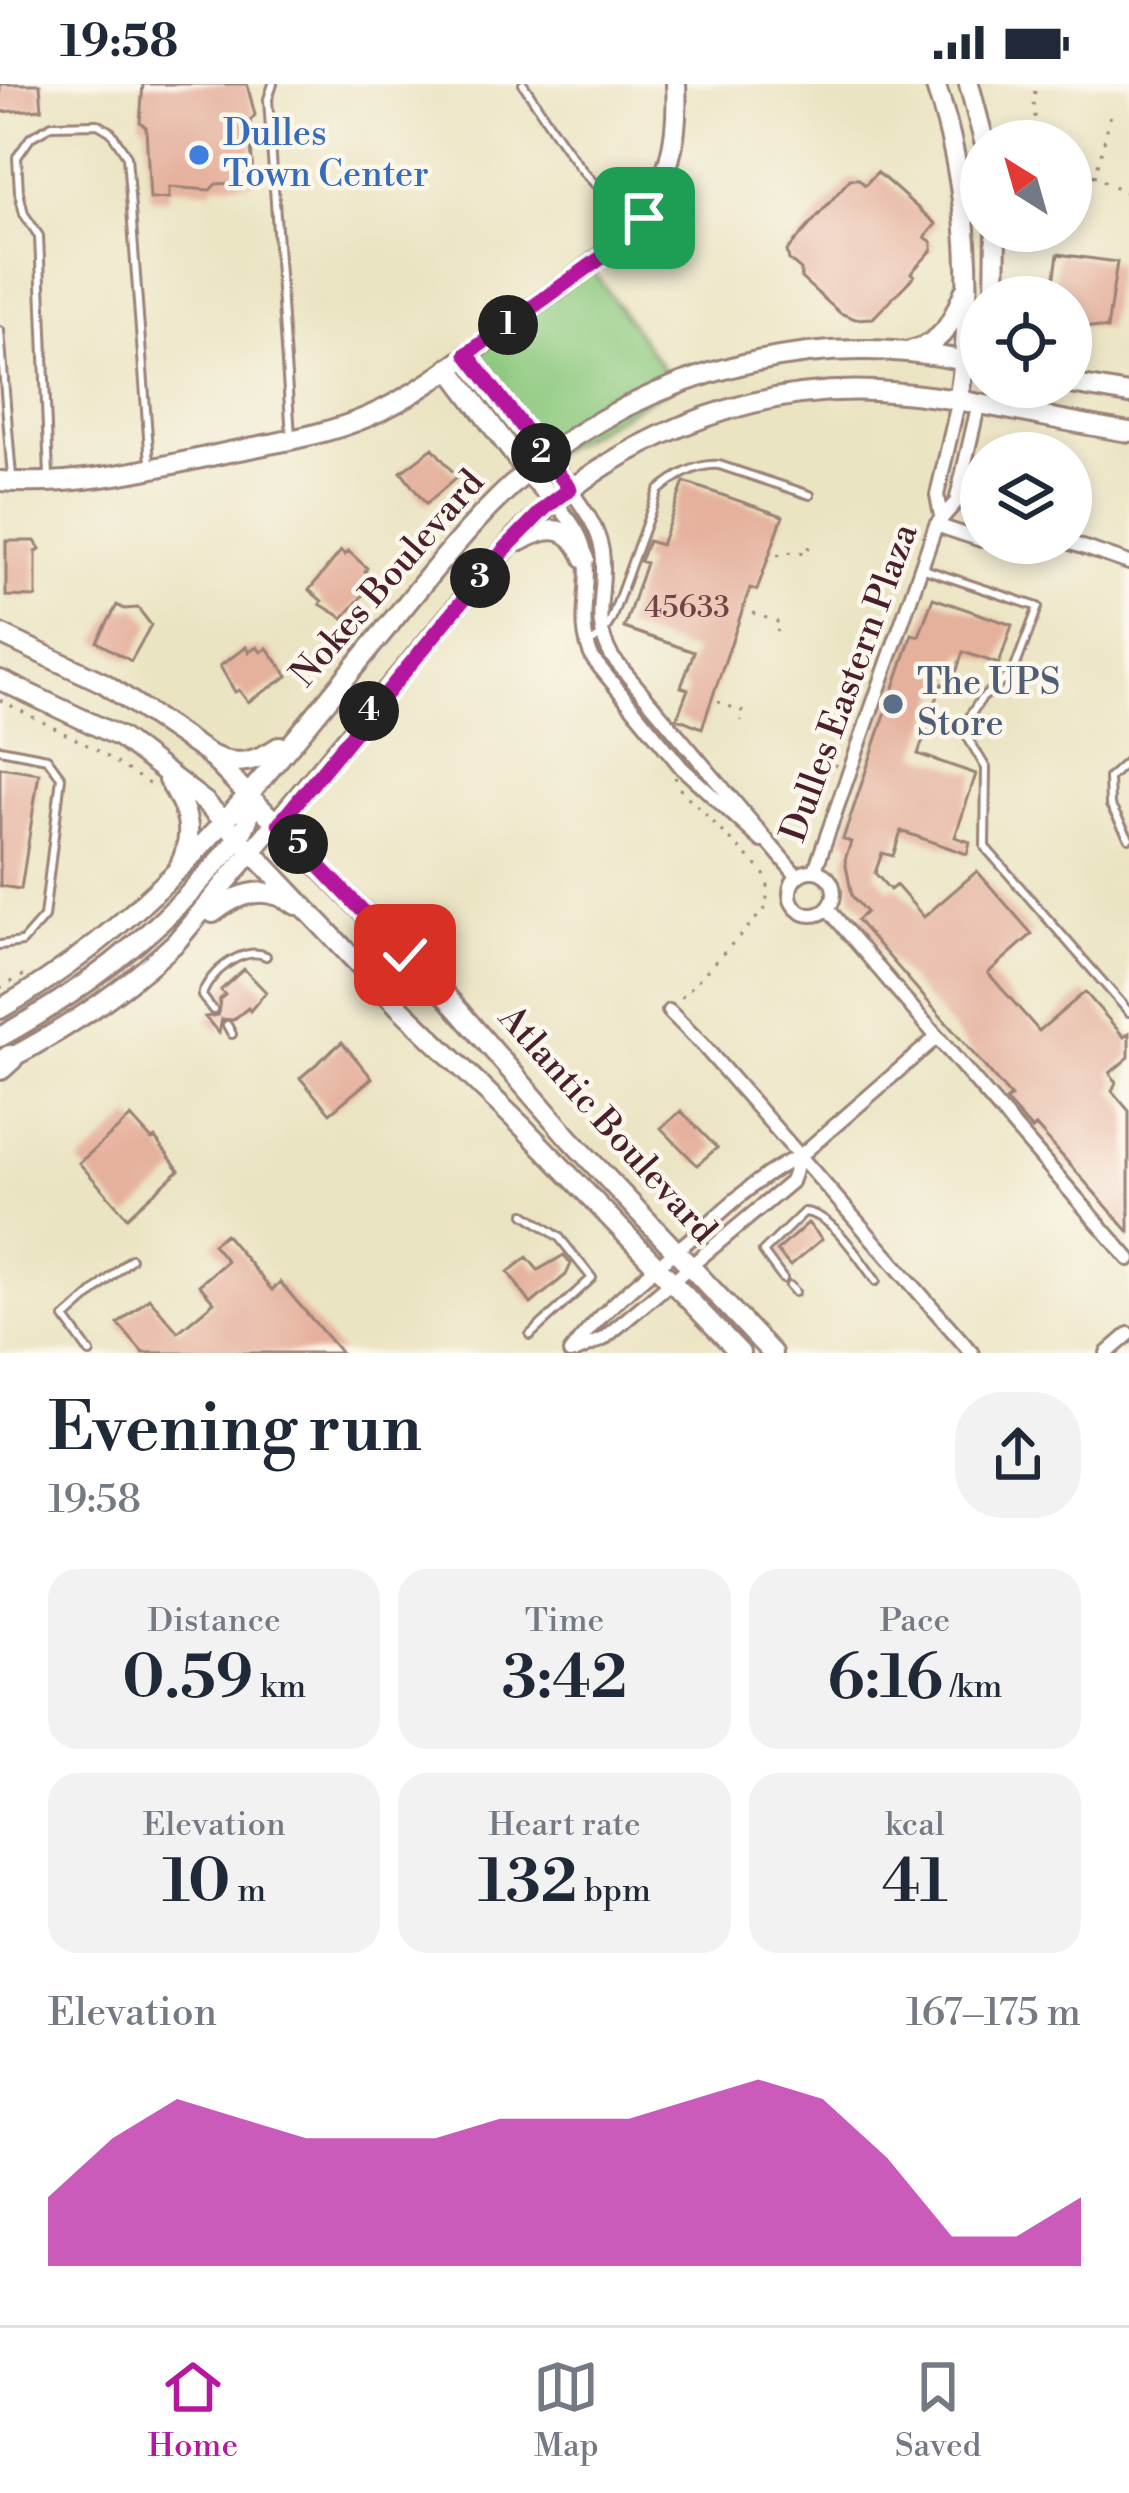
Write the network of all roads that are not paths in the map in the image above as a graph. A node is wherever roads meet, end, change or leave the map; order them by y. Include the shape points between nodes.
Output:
1 (273, 84) edge
2 (523, 84) edge
3 (676, 84) edge
4 (935, 84) edge
5 (969, 84) edge
6 (978, 120) edge
7 (644, 218) junction
8 (964, 276) edge
9 (960, 304) edge
10 (0, 331) edge
11 (906, 352) junction
12 (467, 354) junction
13 (960, 361) edge
14 (449, 368) junction
15 (1092, 388) edge
16 (1129, 394) edge
17 (960, 398) edge
18 (970, 408) edge
19 (972, 408) edge
20 (1016, 408) edge
21 (1129, 432) edge
22 (4, 435) edge
23 (292, 440) junction
24 (545, 458) junction
25 (150, 467) junction
26 (527, 472) junction
27 (6, 482) edge
28 (49, 482) junction
29 (562, 495) junction
30 (810, 495) dead end
31 (939, 520) junction
32 (960, 530) edge
33 (505, 549) junction
34 (1092, 550) edge
35 (585, 560) junction
36 (1129, 563) edge
37 (921, 568) junction
38 (0, 634) edge
39 (602, 636) junction
40 (586, 646) junction
41 (0, 680) edge
42 (299, 733) junction
43 (0, 749) edge
44 (207, 753) junction
45 (1129, 760) edge
46 (157, 764) junction
47 (249, 794) junction
48 (224, 820) junction
49 (279, 824) junction
50 (240, 837) junction
51 (1129, 838) edge
52 (254, 853) junction
53 (776, 853) junction
54 (815, 870) junction
55 (797, 876) junction
56 (171, 879) junction
57 (828, 909) junction
58 (309, 914) junction
59 (176, 943) junction
60 (0, 945) edge
61 (266, 956) dead end
62 (0, 1009) edge
63 (213, 1010) dead end
64 (669, 1012) road end
65 (1129, 1012) edge
66 (937, 1037) junction
67 (3, 1057) edge
68 (800, 1156) junction
69 (525, 1214) dead end
70 (1129, 1258) edge
71 (131, 1259) dead end
72 (683, 1259) junction
73 (658, 1267) junction
74 (783, 1279) dead end
75 (876, 1281) dead end
76 (672, 1282) junction
77 (1129, 1334) edge
78 (530, 1335) dead end
79 (89, 1353) edge
80 (571, 1353) edge
81 (740, 1353) edge
82 (772, 1353) edge
83 (972, 1353) edge
84 (1107, 1353) edge

1 - 23 lane via 273,203
2 - 7 lane via 590,182
3 - 7 main road via 674,149
4 - 8 main road via 964,207
5 - 6 main road
7 - 12 main road
9 - 11 main road via 942,336
10 - 22 lane
11 - 13 main road, Nokes Boulevard
11 - 24 main road, Nokes Boulevard via 824,352 725,369 627,406
12 - 14 main road
12 - 24 main road
14 - 23 main road via 367,417
14 - 26 main road
15 - 16 main road
17 - 29 main road, Nokes Boulevard via 873,391 746,405 668,431
18 - 31 street, Dulles Eastern Plaza via 938,495
19 - 31 street, Dulles Eastern Plaza via 956,502
20 - 21 main road, Nokes Boulevard
22 - 27 lane
23 - 25 main road
24 - 26 main road, Nokes Boulevard
24 - 29 main road
25 - 28 main road
25 - 28 lane via 127,156 98,124 52,125 17,157 20,206 39,236
26 - 29 main road
26 - 42 main road, Nokes Boulevard via 463,536
27 - 28 main road
29 - 33 main road, Nokes Boulevard
29 - 35 street
29 - 39 street via 589,515 600,542
30 - 39 lane via 708,464 668,483 658,491
31 - 32 street
31 - 37 street, Dulles Eastern Plaza
33 - 35 main road via 554,527 574,539
33 - 49 main road, Nokes Boulevard
34 - 36 street
35 - 40 street
37 - 54 street, Dulles Eastern Plaza
37 - 65 lane via 1038,607 1013,673 967,720 986,768 985,847
38 - 44 main road, Atlantic Boulevard via 117,690
39 - 40 lane
39 - 53 street, Dulles Eastern Plaza
40 - 53 street, Dulles Eastern Plaza via 682,768
41 - 46 main road, Atlantic Boulevard via 82,716
42 - 44 main road via 247,762
42 - 47 main road, Nokes Boulevard
43 - 60 lane via 47,758 62,777 44,917 22,942
44 - 47 main road, Atlantic Boulevard
45 - 51 lane via 1109,778 1106,793
46 - 48 main road, Atlantic Boulevard
46 - 56 main road via 189,817 185,854
47 - 48 main road, Nokes Boulevard
47 - 49 main road, Atlantic Boulevard
47 - 50 main road
48 - 50 main road, Atlantic Boulevard
48 - 56 main road, Nokes Boulevard
49 - 52 main road, Nokes Boulevard
49 - 72 main road, Atlantic Boulevard
50 - 52 main road, Atlantic Boulevard
50 - 67 main road via 166,919
52 - 58 main road, Atlantic Boulevard
52 - 59 main road, Nokes Boulevard
53 - 55 street, Dulles Eastern Plaza
54 - 55 street, Dulles Eastern Plaza
54 - 57 street, Dulles Eastern Plaza via 835,887
55 - 57 street, Dulles Eastern Plaza via 790,893 797,910
56 - 62 main road, Nokes Boulevard via 80,959
57 - 66 street, Dulles Eastern Plaza
58 - 59 main road via 286,897 249,892
58 - 73 main road, Atlantic Boulevard
59 - 67 main road, Nokes Boulevard via 70,1026
61 - 63 lane via 243,953 207,983 202,996
64 - 68 street
66 - 68 street
66 - 70 street, Dulles Eastern Plaza
68 - 72 street via 775,1167
68 - 72 street via 791,1182
68 - 83 street
69 - 78 lane via 560,1237 592,1278
71 - 79 lane via 64,1318
72 - 73 street
72 - 76 street
72 - 82 main road, Atlantic Boulevard
73 - 76 main road, Atlantic Boulevard
73 - 80 street via 587,1328
74 - 75 lane via 763,1252 804,1212 814,1212
76 - 80 street via 603,1339
76 - 81 main road, Atlantic Boulevard
77 - 84 street

